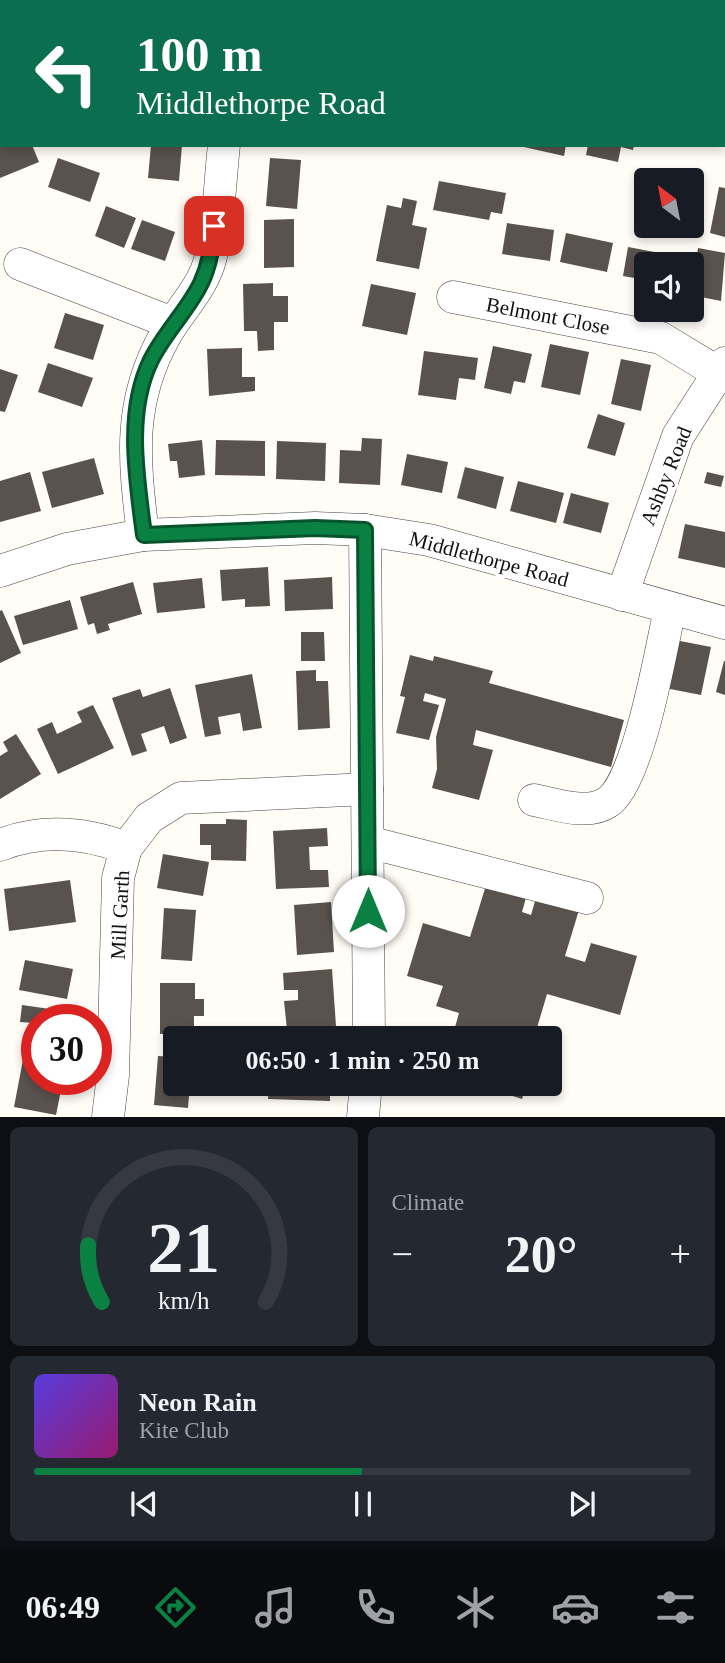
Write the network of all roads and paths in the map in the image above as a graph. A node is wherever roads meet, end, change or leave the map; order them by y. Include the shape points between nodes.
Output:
1 (225, 147) edge
2 (20, 264) dead end
3 (453, 297) dead end
4 (172, 323) junction
5 (721, 368) edge
6 (365, 530) junction
7 (144, 535) junction
8 (0, 571) edge
9 (622, 595) junction
10 (670, 609) junction
11 (725, 623) edge
12 (367, 789) junction
13 (534, 800) dead end
14 (368, 842) junction
15 (0, 845) edge
16 (126, 848) junction
17 (587, 898) dead end
18 (369, 1026) edge
19 (365, 1096) edge
20 (108, 1117) edge
21 (363, 1117) edge

1 - 4 street via 211,257 200,285
2 - 4 street
3 - 5 street, Belmont Close via 661,338
4 - 7 street via 150,362 137,406 135,452
5 - 9 street, Ashby Road via 678,436
6 - 7 street, Middlethorpe Road
6 - 9 street, Middlethorpe Road via 429,540
6 - 12 street
7 - 8 street, Middlethorpe Road via 67,549
9 - 10 street, Middlethorpe Road
10 - 11 street, Middlethorpe Road
10 - 13 street via 635,753 620,790 607,803 585,809
12 - 14 street
12 - 16 street, Mill Garth via 181,798 149,818
14 - 17 street
14 - 18 street
15 - 16 street via 36,833 74,835
16 - 20 street, Mill Garth via 118,878
19 - 21 street

